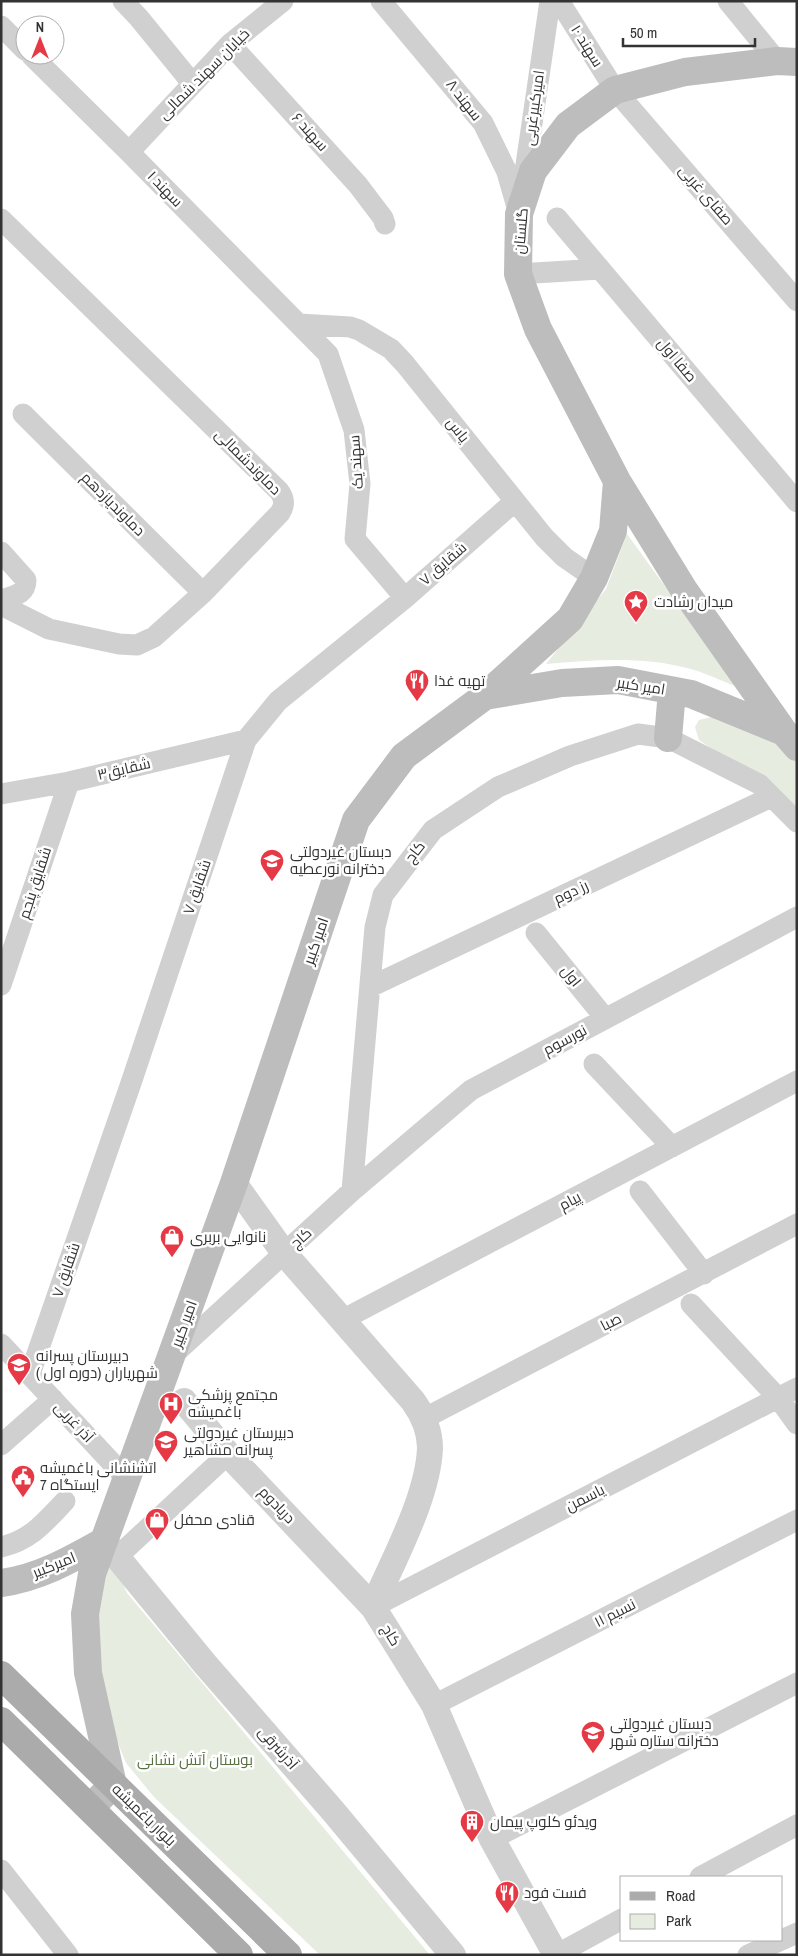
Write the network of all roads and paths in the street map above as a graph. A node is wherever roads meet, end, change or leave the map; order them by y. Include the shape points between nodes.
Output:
1 (123, 1) edge
2 (283, 1) edge
3 (381, 1) edge
4 (550, 1) edge
5 (559, 1) edge
6 (728, 1) edge
7 (1, 26) edge
8 (15, 40) edge
9 (230, 44) junction
10 (787, 61) edge
11 (41, 65) edge
12 (192, 83) junction
13 (615, 90) junction
14 (129, 152) junction
15 (519, 214) junction
16 (557, 218) dead end
17 (1, 219) edge
18 (385, 224) dead end
19 (600, 269) junction
20 (518, 274) junction
21 (797, 301) edge
22 (299, 324) junction
23 (23, 414) dead end
24 (617, 481) junction
25 (514, 502) junction
26 (797, 502) edge
27 (1, 552) edge
28 (594, 578) junction
29 (203, 593) junction
30 (406, 598) junction
31 (1, 600) edge
32 (1, 605) edge
33 (672, 691) junction
34 (485, 696) junction
35 (668, 738) junction
36 (246, 740) junction
37 (790, 740) edge
38 (69, 782) junction
39 (1, 794) edge
40 (772, 797) junction
41 (797, 822) edge
42 (797, 917) edge
43 (536, 933) dead end
44 (1, 985) edge
45 (370, 987) junction
46 (605, 1018) junction
47 (594, 1064) dead end
48 (797, 1081) edge
49 (672, 1147) junction
50 (234, 1183) junction
51 (352, 1191) junction
52 (640, 1191) dead end
53 (797, 1224) edge
54 (284, 1253) junction
55 (704, 1274) junction
56 (691, 1304) dead end
57 (342, 1320) junction
58 (1, 1344) edge
59 (172, 1355) junction
60 (30, 1374) junction
61 (788, 1393) edge
62 (53, 1399) junction
63 (184, 1401) dead end
64 (425, 1418) junction
65 (797, 1424) edge
66 (1, 1445) edge
67 (228, 1454) junction
68 (127, 1479) junction
69 (65, 1501) dead end
70 (797, 1520) edge
71 (1, 1547) edge
72 (111, 1548) junction
73 (1, 1583) edge
74 (373, 1607) junction
75 (1, 1675) edge
76 (797, 1683) edge
77 (434, 1706) junction
78 (1, 1721) edge
79 (113, 1785) junction
80 (90, 1808) junction
81 (797, 1825) edge
82 (492, 1839) junction
83 (1, 1870) edge
84 (702, 1876) edge
85 (620, 1920) edge
86 (797, 1933) edge
87 (783, 1939) edge
88 (779, 1941) edge
89 (68, 1955) edge
90 (239, 1955) edge
91 (288, 1955) edge
92 (453, 1955) edge
93 (556, 1955) edge
94 (748, 1955) edge

1 - 12 street
2 - 9 street, خیابان سهند شمالی
3 - 15 street, سهند ۸ via 483,123 507,172
4 - 15 street, امیرکبیرغربی
5 - 13 street, سهند ۱۰
6 - 10 street
7 - 8 street
9 - 12 street, خیابان سهند شمالی
9 - 18 street, سهند ۶ via 358,185 384,218
10 - 13 main road, گلستان via 685,72
11 - 14 street, سهند ۱
12 - 14 street, خیابان سهند شمالی
13 - 15 main road, گلستان via 568,125 533,170
13 - 21 street, صفای غربی
14 - 22 street, سهند ۱
15 - 20 main road, گلستان
16 - 19 street, صفا اول
17 - 29 street, دماوندشمالی via 282,495 284,508 280,514
19 - 20 street
19 - 26 street, صفا اول
20 - 24 main road, گلستان via 538,329
22 - 25 street, یاس via 350,327 391,349
22 - 30 street, سهند یک via 328,354 354,430 360,484 355,539
23 - 29 street, دماوندیازدهم
24 - 28 main road via 613,531
24 - 37 main road, گلستان via 684,590
25 - 28 street, یاس via 564,557
25 - 30 street, شقایق ۷
27 - 31 street via 26,580 20,594
28 - 34 main road via 570,619
29 - 32 street, دماوندشمالی via 154,637 137,645 49,629
30 - 36 street, شقایق ۷ via 278,701
33 - 34 main road, امیر کبیر via 618,680 562,683
33 - 35 main road
33 - 37 main road, امیر کبیر via 691,694
34 - 50 main road, امیر کبیر via 404,756 356,820
35 - 40 street, کاج via 758,784
35 - 45 street, کاج via 638,734 570,756 498,787 433,830 384,895 375,927
36 - 38 street, شقایق۳
36 - 60 street, شقایق ۷
38 - 39 street, شقایق۳
38 - 44 street, شقایق پنجم
40 - 41 street, کاج
40 - 45 street, رز دوم
42 - 46 street, نورسوم
43 - 46 street, اول
45 - 51 street, کاج
46 - 51 street, نورسوم via 471,1090
47 - 49 street
48 - 49 street, پیام
49 - 57 street, پیام
50 - 54 street, کاج
50 - 59 main road, امیر کبیر
51 - 54 street, کاج
52 - 55 street
53 - 55 street, صبا
54 - 57 street, کاج
54 - 59 street, کاج
55 - 64 street, صبا
56 - 61 street
57 - 64 street, کاج
58 - 60 street, آذر غربی
59 - 68 main road, امیر کبیر
60 - 62 street, آذر غربی
61 - 65 street
61 - 74 street, یاسمن
62 - 66 street
62 - 68 street, آذر غربی
63 - 67 street, دریادوم
64 - 74 street, کاج via 430,1447 422,1494
67 - 72 street
67 - 74 street, دریادوم
68 - 72 main road, امیر کبیر
69 - 71 street via 37,1530 17,1543
70 - 77 street, نسیم ۱۱
72 - 73 main road, امیرکبیر
72 - 79 main road, امیر کبیر via 92,1574 86,1614 88,1673
72 - 92 street, آذرشرقی via 205,1664
74 - 77 street, کاج
75 - 79 main road, بلوار باغمیشه
76 - 82 street
77 - 82 street, کاج
78 - 80 main road
79 - 80 main road
79 - 91 main road, بلوار باغمیشه
80 - 90 main road
81 - 84 street
82 - 93 street, کاج
83 - 89 street
85 - 93 street
86 - 87 street
88 - 94 street

